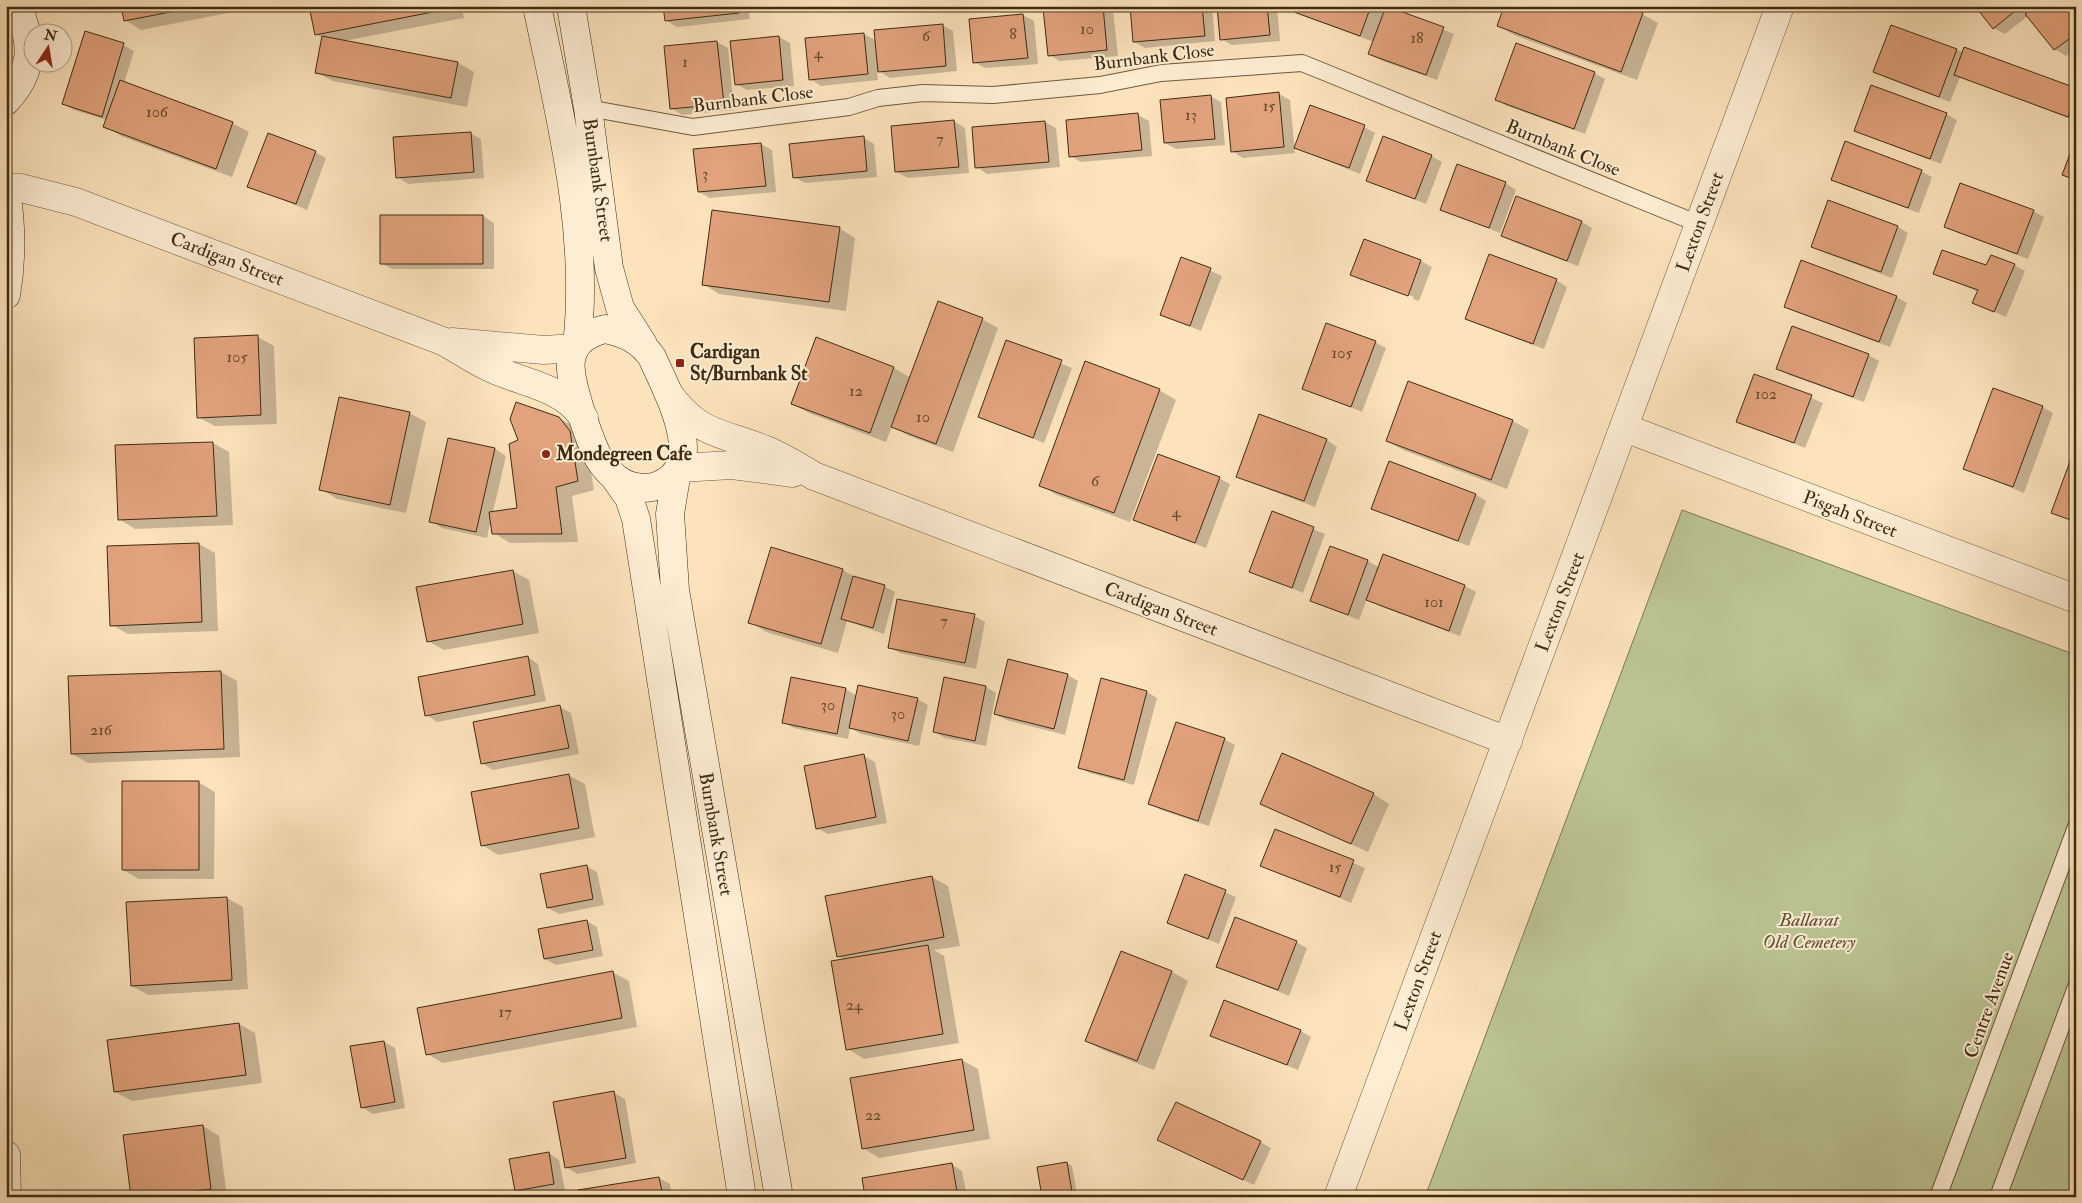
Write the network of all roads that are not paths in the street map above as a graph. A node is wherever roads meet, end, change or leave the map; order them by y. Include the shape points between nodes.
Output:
1 (537, 6) edge
2 (571, 6) edge
3 (1780, 6) edge
4 (23, 13) edge
5 (12, 95) edge
6 (588, 108) junction
7 (6, 118) edge
8 (6, 188) edge
9 (6, 192) edge
10 (1699, 224) junction
11 (6, 295) edge
12 (445, 342) junction
13 (576, 346) junction
14 (645, 347) junction
15 (665, 389) junction
16 (584, 418) junction
17 (1625, 428) junction
18 (678, 470) junction
19 (814, 476) junction
20 (615, 478) junction
21 (2076, 599) edge
22 (1508, 742) junction
23 (2076, 827) edge
24 (2076, 987) edge
25 (6, 1155) edge
26 (7, 1197) edge
27 (742, 1197) edge
28 (779, 1197) edge
29 (1338, 1197) edge
30 (1938, 1197) edge
31 (1998, 1197) edge

1 - 13 street, Burnbank Street via 563,130 579,234 581,309
2 - 6 street, Burnbank Street
3 - 10 street, Lexton Street
4 - 5 street via 30,47 26,69
5 - 7 street
6 - 10 lane, Burnbank Close via 693,127 849,107 878,98 913,94 993,95 1100,85 1161,73 1302,63
6 - 14 street, Burnbank Street via 613,283 623,314
8 - 12 street, Cardigan Street via 20,188 76,202
9 - 11 street via 11,231
10 - 17 street, Lexton Street
12 - 13 street, Cardigan Street via 544,350
12 - 16 street, Cardigan Street via 491,369 542,385 559,394
13 - 14 street via 590,332 605,329 624,333
13 - 16 street, Burnbank Street via 571,359 571,374
14 - 15 street, Burnbank Street
15 - 18 street, Burnbank Street via 684,436 684,453
15 - 19 street, Cardigan Street via 694,422 708,431 768,450
16 - 20 street, Burnbank Street via 598,457
17 - 21 street, Pisgah Street
17 - 22 street, Lexton Street
18 - 19 street, Cardigan Street via 746,465
18 - 20 street via 660,485 645,488 628,485
18 - 28 street, Burnbank Street via 670,514 675,590
19 - 22 street, Cardigan Street
20 - 27 street, Burnbank Street via 629,498 636,519
22 - 29 street, Lexton Street
23 - 30 lane, Centre Avenue
24 - 31 lane
25 - 26 street

